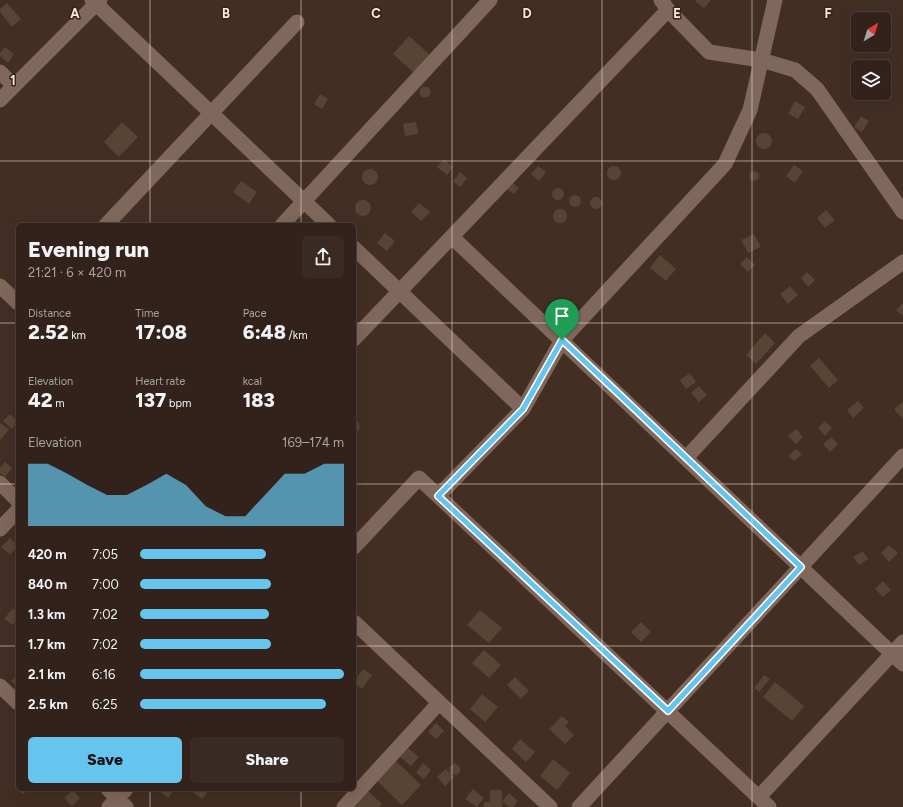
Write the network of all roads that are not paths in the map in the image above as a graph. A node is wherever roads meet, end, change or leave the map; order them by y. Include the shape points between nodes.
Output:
1 (490, 0) edge
2 (775, 0) edge
3 (96, 1) edge
4 (665, 5) edge
5 (298, 22) dead end
6 (761, 60) junction
7 (0, 72) edge
8 (14, 86) junction
9 (0, 100) edge
10 (212, 113) junction
11 (304, 201) junction
12 (903, 212) edge
13 (108, 223) edge
14 (284, 223) edge
15 (327, 223) edge
16 (452, 237) junction
17 (356, 250) edge
18 (903, 262) edge
19 (0, 286) edge
20 (400, 292) junction
21 (16, 301) edge
22 (356, 337) edge
23 (562, 340) junction
24 (523, 409) junction
25 (903, 456) edge
26 (686, 458) junction
27 (0, 483) edge
28 (438, 496) junction
29 (16, 499) edge
30 (16, 512) edge
31 (0, 529) edge
32 (356, 545) edge
33 (801, 567) junction
34 (356, 624) edge
35 (903, 642) edge
36 (892, 653) junction
37 (903, 664) edge
38 (0, 686) edge
39 (16, 701) edge
40 (439, 703) junction
41 (668, 711) junction
42 (764, 802) edge
43 (344, 807) edge
44 (550, 807) edge
45 (579, 807) edge

1 - 11 street
2 - 6 street
3 - 8 street
3 - 10 street
4 - 6 street via 709,52
4 - 16 street
5 - 10 street
6 - 12 street via 795,70 817,89
6 - 23 street via 750,110 725,164
7 - 8 street
8 - 9 street
10 - 11 street
10 - 13 street
11 - 14 street
11 - 15 street
16 - 20 street
16 - 23 street
17 - 20 street
18 - 26 street via 800,336
19 - 21 street
20 - 22 street
20 - 24 street
23 - 24 street
23 - 26 street
24 - 28 street
25 - 33 street
26 - 33 street
27 - 29 street
28 - 32 street via 419,478
28 - 41 street
30 - 31 street
33 - 36 street
33 - 41 street
34 - 40 street
35 - 36 street
36 - 37 street
36 - 42 street
38 - 39 street
40 - 43 street
40 - 44 street
41 - 42 street
41 - 45 street

